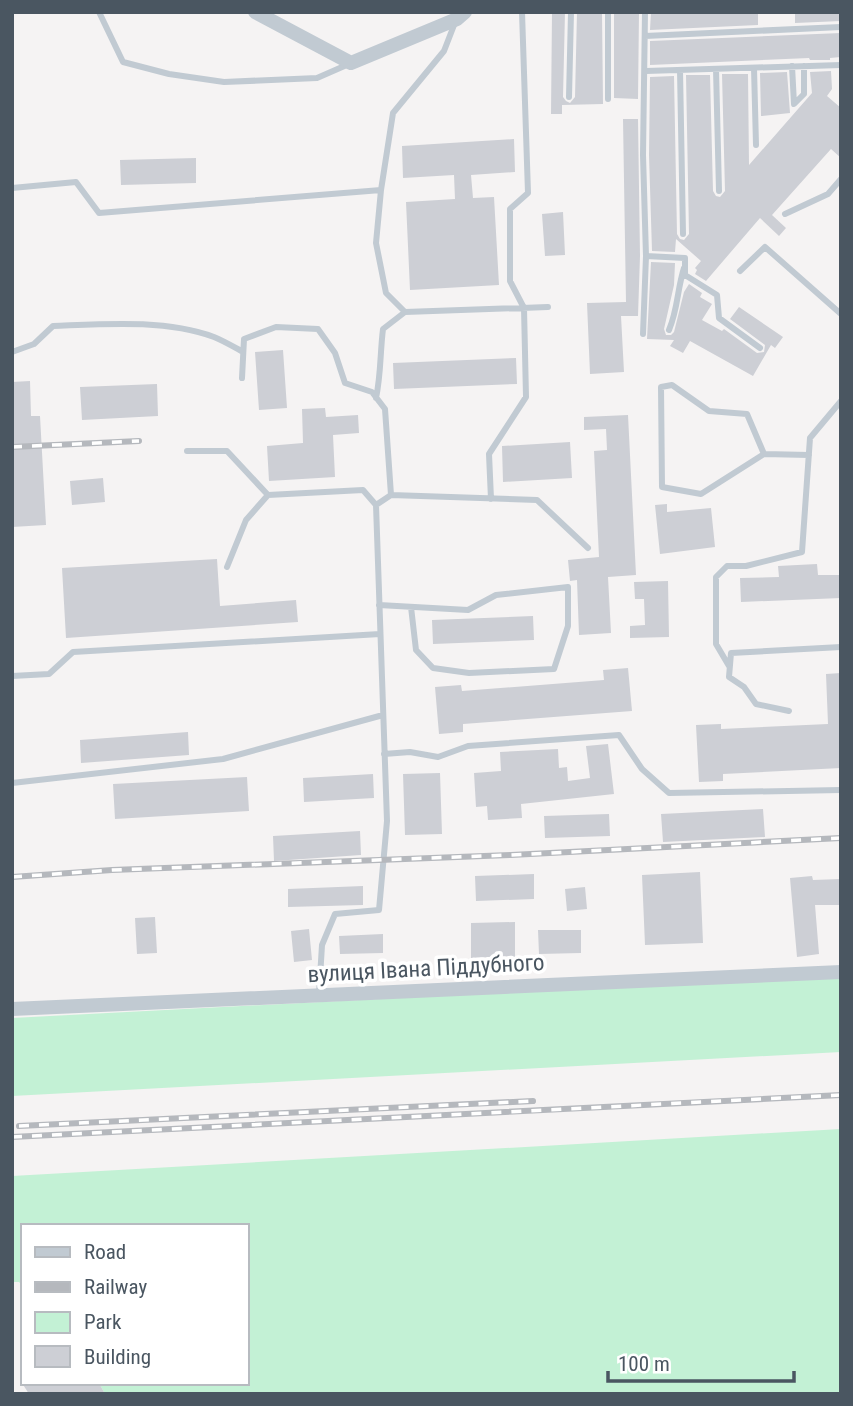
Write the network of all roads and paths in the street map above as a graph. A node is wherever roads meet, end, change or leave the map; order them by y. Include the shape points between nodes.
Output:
1 (99, 12) edge
2 (255, 12) edge
3 (522, 12) edge
4 (571, 12) edge
5 (608, 12) edge
6 (645, 12) edge
7 (461, 15) edge
8 (841, 27) edge
9 (645, 36) junction
10 (351, 63) junction
11 (841, 65) edge
12 (792, 66) junction
13 (804, 66) junction
14 (754, 68) junction
15 (716, 69) junction
16 (680, 70) junction
17 (646, 71) junction
18 (569, 97) dead end
19 (608, 99) dead end
20 (756, 145) dead end
21 (841, 178) edge
22 (12, 188) edge
23 (381, 190) junction
24 (719, 191) dead end
25 (785, 214) dead end
26 (683, 234) dead end
27 (646, 256) junction
28 (685, 263) junction
29 (740, 271) dead end
30 (548, 307) dead end
31 (524, 308) junction
32 (405, 312) junction
33 (841, 314) edge
34 (669, 330) dead end
35 (643, 334) dead end
36 (761, 348) dead end
37 (12, 352) edge
38 (243, 352) junction
39 (242, 378) dead end
40 (376, 398) junction
41 (841, 401) edge
42 (187, 451) dead end
43 (764, 454) junction
44 (809, 455) junction
45 (268, 495) junction
46 (391, 495) junction
47 (491, 499) junction
48 (376, 505) junction
49 (588, 548) dead end
50 (226, 568) dead end
51 (379, 605) junction
52 (411, 607) junction
53 (380, 634) junction
54 (841, 647) edge
55 (729, 666) junction
56 (12, 676) edge
57 (789, 711) dead end
58 (383, 715) junction
59 (384, 754) junction
60 (12, 783) edge
61 (841, 790) edge
62 (841, 972) edge
63 (319, 996) junction
64 (12, 1009) edge

1 - 10 lane via 123,62 169,74 224,82 291,80 317,78
2 - 10 street
3 - 31 lane via 528,193 510,209 510,281
4 - 18 lane
5 - 19 lane
6 - 9 lane
7 - 10 street
7 - 23 lane via 444,51 393,113
8 - 9 lane
9 - 17 lane
11 - 13 lane
12 - 13 lane
12 - 13 lane via 794,104 804,94
12 - 14 lane
14 - 15 lane
14 - 20 lane
15 - 16 lane
15 - 24 lane
16 - 17 lane
16 - 26 lane
17 - 27 lane
21 - 25 lane via 828,194
22 - 23 lane via 76,182 99,213
23 - 32 lane via 376,243 386,293
27 - 28 lane via 685,258
27 - 35 lane
28 - 34 lane
28 - 36 lane via 685,275 718,295 719,317
29 - 33 lane via 765,247
30 - 31 lane
31 - 32 lane
31 - 47 lane via 526,397 489,454
32 - 40 lane via 383,329
37 - 38 lane via 34,344 53,326 98,324 160,326 214,337
38 - 39 lane
38 - 40 lane via 244,339 276,327 318,329 335,353 345,383 372,392
40 - 46 lane via 385,409
41 - 44 lane via 810,438
42 - 45 lane via 227,451
43 - 43 lane via 747,414 709,411 672,385 661,387 662,487 701,494
43 - 44 lane
44 - 55 lane via 802,552 746,566 726,566 716,577 716,644
45 - 48 lane via 363,490
45 - 50 lane via 246,520
46 - 47 lane
46 - 48 lane
47 - 49 lane via 537,500
48 - 51 lane
51 - 52 lane
51 - 53 lane
52 - 52 lane via 468,610 495,595 568,587 568,626 554,669 469,673 433,668 416,650
53 - 56 lane via 73,652 49,674
53 - 58 lane
54 - 55 lane via 731,653
55 - 57 lane via 729,677 744,687 756,704
58 - 59 lane
58 - 60 lane via 223,759
59 - 61 lane via 438,757 468,746 619,735 642,769 669,793
59 - 63 lane via 387,821 379,910 335,914 322,945
62 - 63 street, вулиця Івана Піддубного
63 - 64 street, вулиця Івана Піддубного

